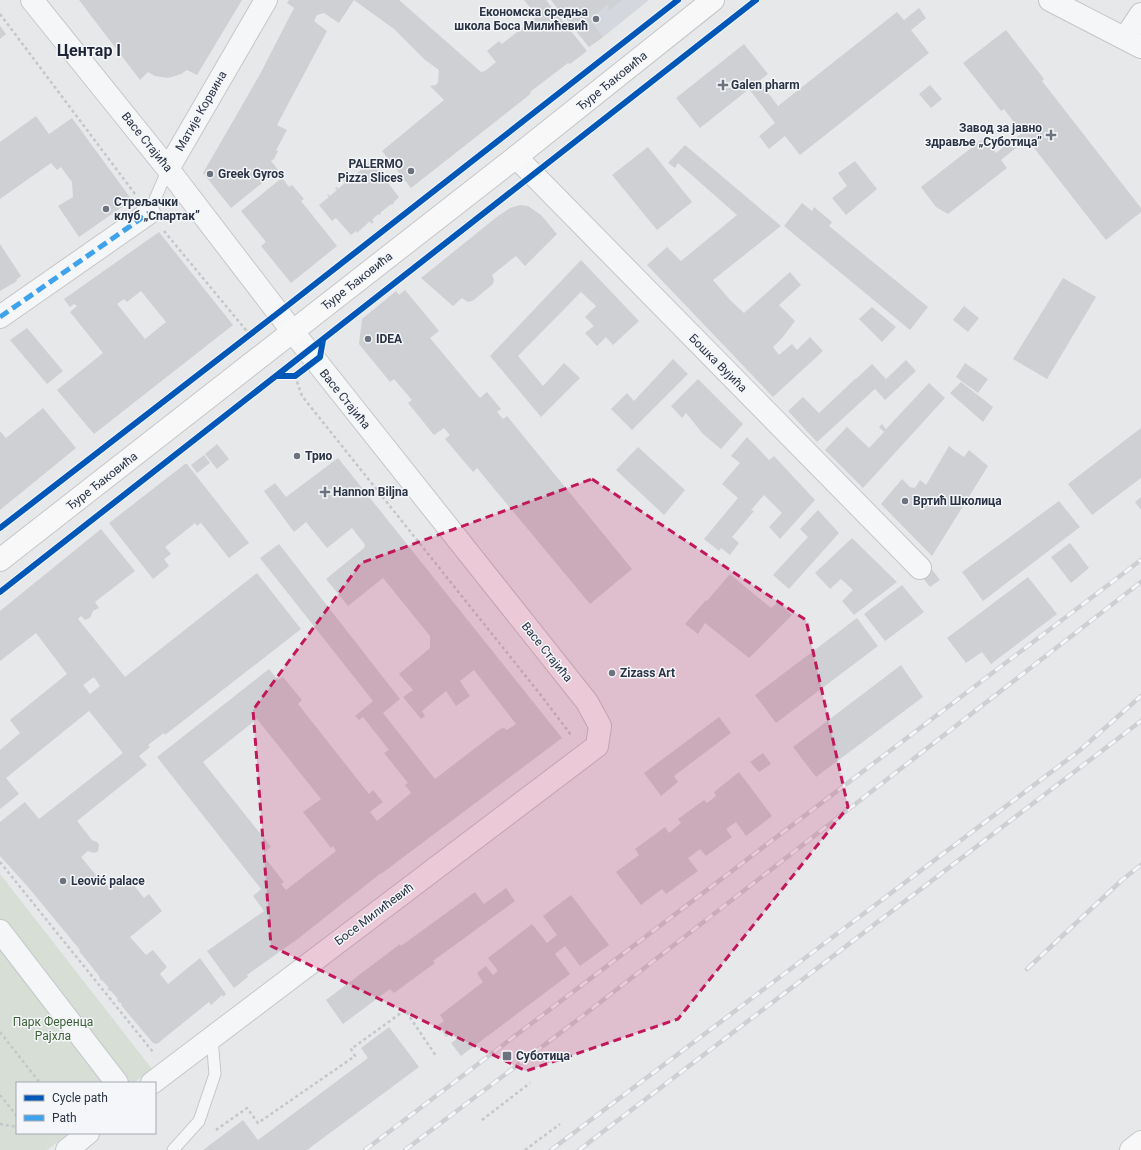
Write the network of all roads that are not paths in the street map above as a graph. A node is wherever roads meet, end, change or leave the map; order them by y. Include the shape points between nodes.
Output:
1 (32, 0) edge
2 (266, 0) edge
3 (713, 0) edge
4 (1050, 0) edge
5 (1141, 14) edge
6 (1133, 42) edge
7 (516, 158) junction
8 (168, 169) junction
9 (150, 213) joint
10 (0, 317) edge
11 (293, 332) junction
12 (0, 560) edge
13 (920, 568) dead end
14 (597, 746) joint
15 (0, 931) edge
16 (212, 1038) junction
17 (116, 1082) edge
18 (153, 1082) edge
19 (87, 1134) edge
20 (1141, 1142) edge
21 (67, 1150) edge
22 (173, 1150) edge
23 (1131, 1150) edge

1 - 8 street, Васе Стајића
2 - 8 street, Матије Корвина
3 - 7 street, Ђуре Ђаковића
4 - 6 street
5 - 6 street
7 - 11 street, Ђуре Ђаковића
7 - 13 street, Бошка Вујића
8 - 9 lane, Матије Корвина
8 - 11 street, Васе Стајића
9 - 10 street, Матије Корвина
11 - 12 street, Ђуре Ђаковића
11 - 14 street, Васе Стајића via 587,702 600,726
14 - 16 street, Босе Милићевић
15 - 17 street
16 - 18 street, Босе Милићевић
16 - 22 lane via 215,1074 199,1121
19 - 21 street
20 - 23 street

